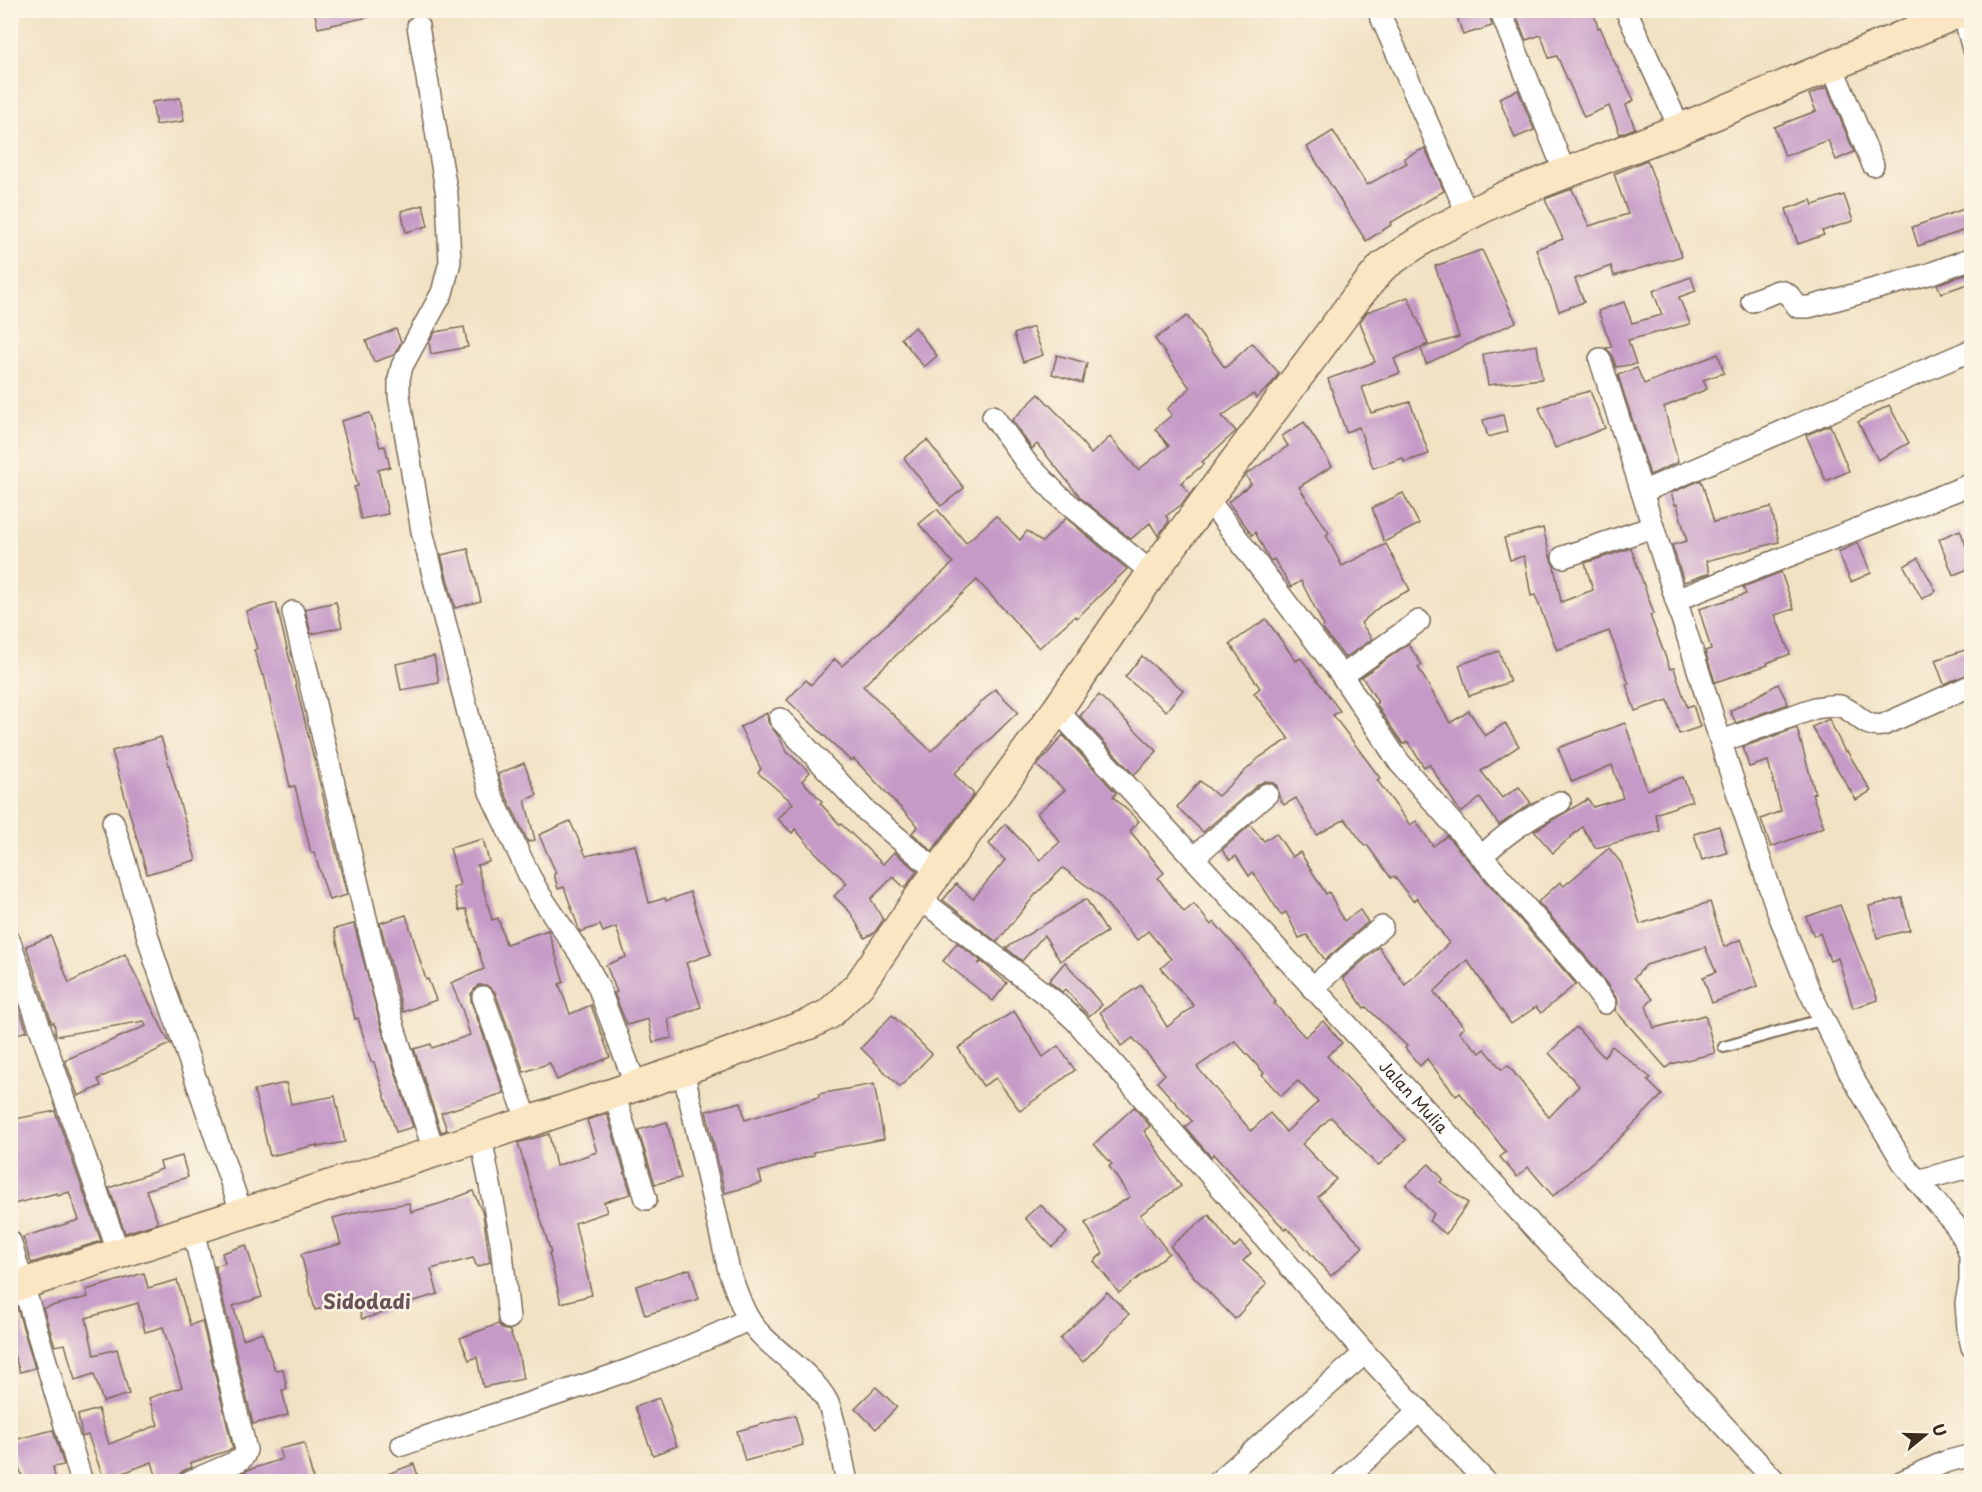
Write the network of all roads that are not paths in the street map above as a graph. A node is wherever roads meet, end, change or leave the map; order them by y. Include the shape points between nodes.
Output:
1 (1378, 10) edge
2 (1500, 10) edge
3 (1626, 10) edge
4 (1964, 11) edge
5 (418, 26) dead end
6 (1971, 46) edge
7 (1832, 66) junction
8 (1680, 129) junction
9 (1873, 165) dead end
10 (1565, 173) junction
11 (1468, 215) junction
12 (1971, 258) edge
13 (1752, 301) dead end
14 (1971, 350) edge
15 (1600, 359) dead end
16 (993, 416) dead end
17 (1971, 484) edge
18 (1642, 492) junction
19 (1208, 498) junction
20 (1653, 527) junction
21 (1563, 557) dead end
22 (1152, 573) junction
23 (1676, 600) junction
24 (293, 612) dead end
25 (1419, 621) dead end
26 (1342, 676) junction
27 (1971, 686) edge
28 (1057, 710) junction
29 (780, 719) dead end
30 (1722, 741) junction
31 (1267, 794) dead end
32 (1560, 802) dead end
33 (113, 822) dead end
34 (1482, 856) junction
35 (1193, 858) junction
36 (939, 873) junction
37 (919, 898) junction
38 (1382, 927) dead end
39 (10, 942) edge
40 (1312, 988) junction
41 (483, 998) dead end
42 (1605, 1003) dead end
43 (1824, 1019) junction
44 (1724, 1047) dead end
45 (683, 1070) junction
46 (625, 1089) junction
47 (528, 1122) junction
48 (481, 1137) junction
49 (434, 1151) junction
50 (1971, 1166) edge
51 (1917, 1181) junction
52 (646, 1199) dead end
53 (242, 1214) junction
54 (193, 1230) junction
55 (10, 1241) edge
56 (119, 1254) junction
57 (17, 1286) edge
58 (509, 1318) dead end
59 (749, 1319) junction
60 (1970, 1335) edge
61 (1365, 1353) junction
62 (1420, 1410) junction
63 (402, 1445) dead end
64 (1971, 1455) edge
65 (82, 1482) edge
66 (189, 1482) edge
67 (847, 1482) edge
68 (1218, 1482) edge
69 (1342, 1482) edge
70 (1486, 1482) edge
71 (1776, 1482) edge
72 (1901, 1482) edge

1 - 11 street
2 - 10 street
3 - 8 street
4 - 6 street
4 - 7 main road
5 - 46 street via 444,178 450,243 450,262 442,293 402,366 399,379 423,531 490,792 540,895 598,986
7 - 8 main road
7 - 9 street
8 - 10 main road
10 - 11 main road
11 - 19 main road via 1382,267
12 - 13 street via 1929,274 1809,307 1798,307 1782,291
14 - 18 street
15 - 18 street
16 - 22 street via 1026,462 1058,495
17 - 23 street
18 - 20 street
19 - 22 main road
19 - 26 street
20 - 21 street
20 - 23 street
22 - 28 main road
23 - 30 street
24 - 49 street via 381,981
25 - 26 street
26 - 34 street via 1399,762
27 - 30 street via 1875,727 1848,710 1829,706
28 - 35 street, Jalan Mulia
28 - 36 main road
29 - 36 street via 864,809
30 - 43 street via 1778,912
31 - 35 street
32 - 34 street via 1540,811
33 - 53 street via 154,960
34 - 42 street
35 - 40 street, Jalan Mulia
36 - 37 main road
37 - 45 main road via 859,985 830,1014
37 - 61 street via 1076,1021
38 - 40 street
39 - 56 street
40 - 71 street, Jalan Mulia
41 - 47 street
43 - 44 lane
43 - 51 street via 1851,1075
45 - 46 main road
45 - 59 street via 729,1271
46 - 47 main road
46 - 52 street
47 - 48 main road
48 - 49 main road
48 - 58 street via 501,1243
49 - 53 main road
50 - 51 street
51 - 60 street via 1956,1226 1970,1255 1966,1303
53 - 54 main road
54 - 56 main road
54 - 66 street via 246,1450 240,1460
55 - 57 street
56 - 57 main road
57 - 65 street
59 - 63 street via 607,1377
59 - 67 street via 797,1365 827,1403
61 - 62 street
61 - 68 street
62 - 69 street
62 - 70 street
64 - 72 street via 1945,1461

